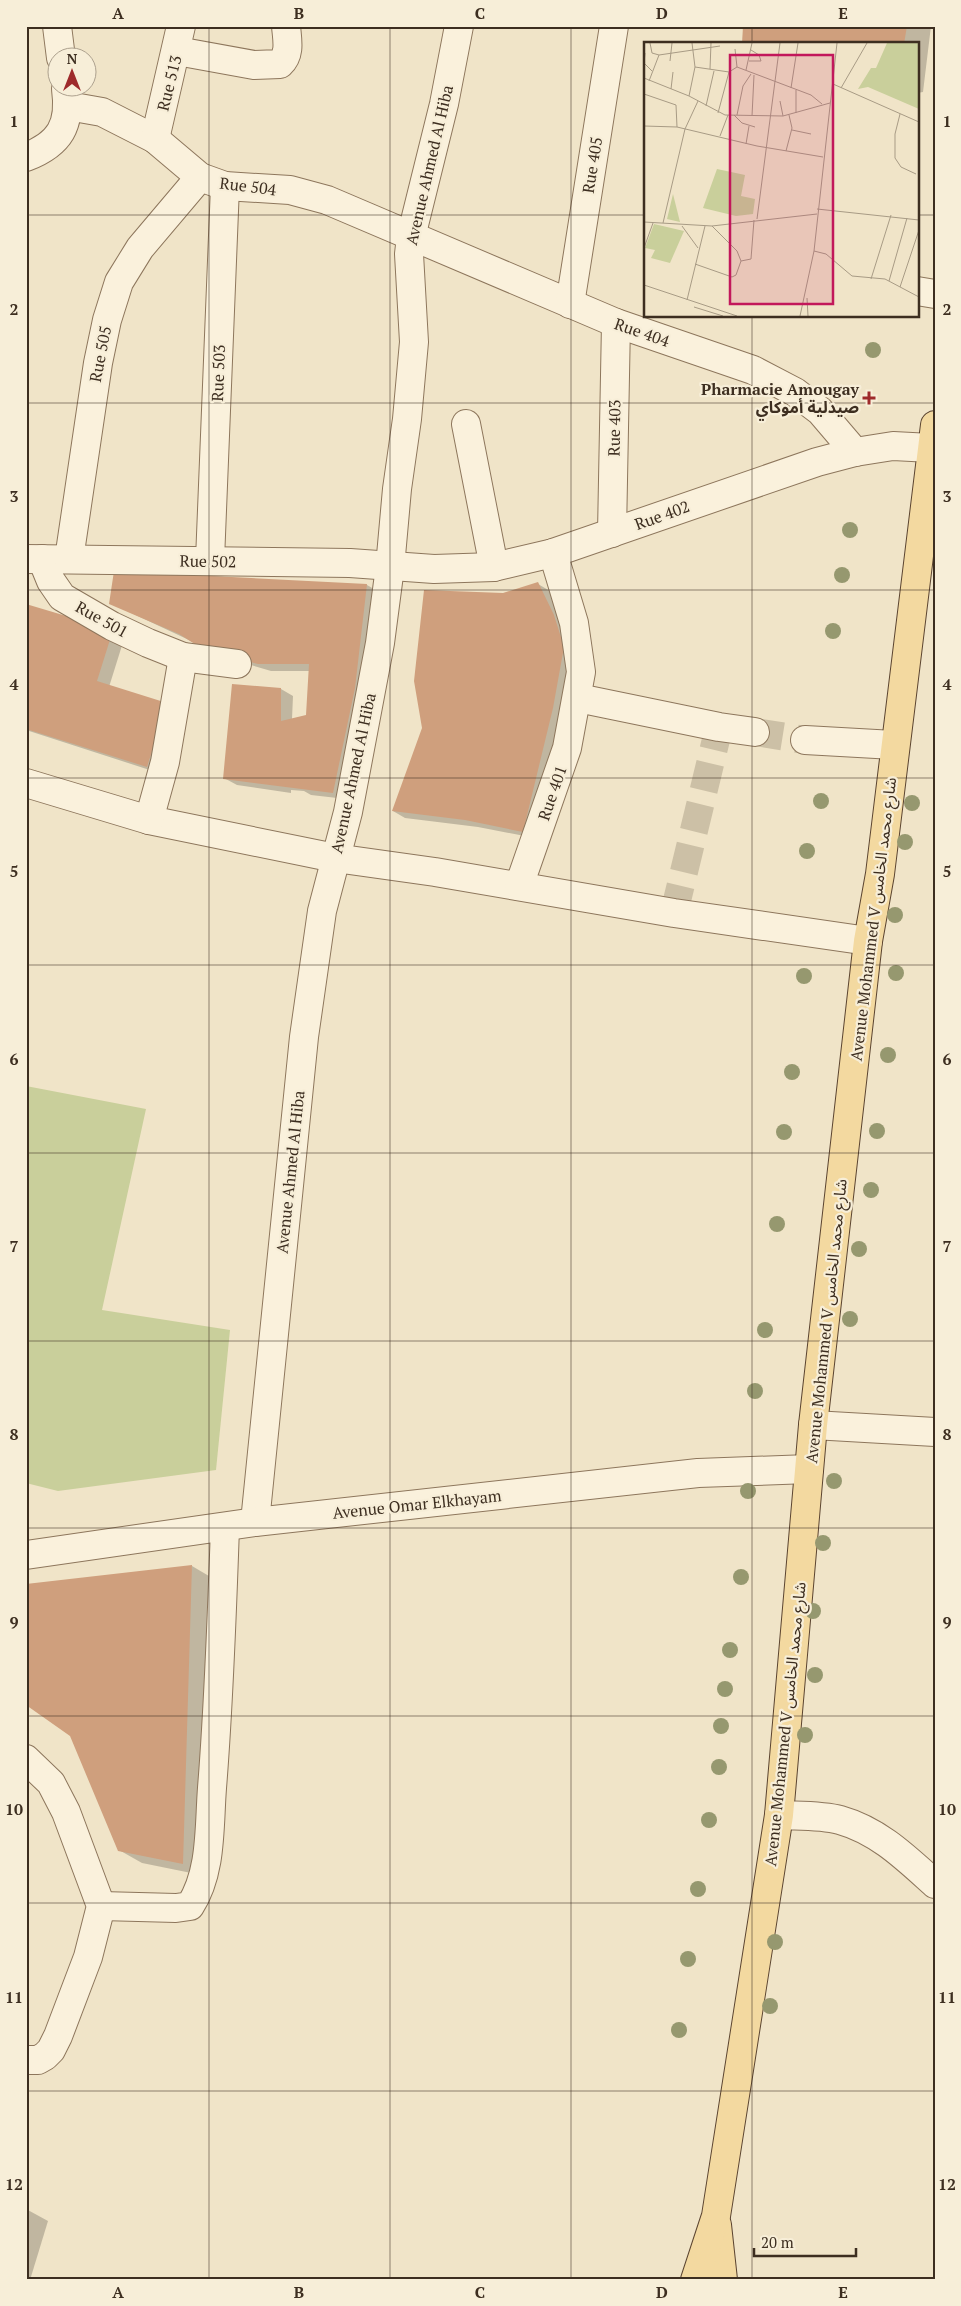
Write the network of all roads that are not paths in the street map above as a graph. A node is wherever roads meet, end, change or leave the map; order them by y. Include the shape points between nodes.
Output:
1 (57, 26) edge
2 (286, 26) edge
3 (459, 26) edge
4 (614, 26) edge
5 (179, 38) edge
6 (60, 48) edge
7 (67, 98) edge
8 (69, 98) edge
9 (155, 139) junction
10 (26, 157) edge
11 (200, 177) junction
12 (225, 186) junction
13 (411, 236) junction
14 (918, 291) edge
15 (935, 294) edge
16 (570, 304) junction
17 (616, 323) junction
18 (466, 424) dead end
19 (933, 436) edge
20 (855, 452) junction
21 (612, 533) junction
22 (553, 553) junction
23 (34, 559) edge
24 (69, 559) junction
25 (210, 560) junction
26 (390, 567) junction
27 (494, 567) junction
28 (184, 657) junction
29 (237, 664) dead end
30 (578, 698) junction
31 (755, 732) tunnel mouth
32 (805, 740) tunnel mouth
33 (894, 745) junction
34 (26, 783) edge
35 (149, 820) junction
36 (335, 858) junction
37 (519, 886) junction
38 (868, 941) junction
39 (813, 1425) junction
40 (935, 1432) edge
41 (809, 1469) junction
42 (255, 1522) junction
43 (225, 1528) junction
44 (26, 1555) edge
45 (26, 1759) edge
46 (779, 1815) junction
47 (935, 1884) edge
48 (101, 1906) junction
49 (26, 2060) edge
50 (716, 2216) junction
51 (696, 2280) edge
52 (723, 2280) edge

1 - 6 street
2 - 5 street via 286,59 280,64 254,65
3 - 13 street, Avenue Ahmed Al Hiba via 444,104
4 - 16 street, Rue 405
5 - 9 street, Rue 513
7 - 10 street via 58,138 43,151
8 - 9 street, Rue 504
9 - 11 street, Rue 504
11 - 12 street, Rue 504
11 - 24 street, Rue 505 via 140,248 119,282 106,320 98,362
12 - 13 street, Rue 504 via 290,190 327,200
12 - 25 street, Rue 503
13 - 16 street, Rue 404
13 - 26 street, Avenue Ahmed Al Hiba via 409,254 414,342
14 - 15 street
16 - 17 street, Rue 404
17 - 20 street, Rue 404 via 753,370 795,392 820,411
17 - 21 street, Rue 403
18 - 27 street
19 - 20 street, Rue 402
19 - 33 main road, Avenue Mohammed V شارع محمد الخامس
20 - 21 street, Rue 402 via 730,490
21 - 22 street, Rue 402
22 - 27 street, Rue 402
22 - 30 street, Rue 401 via 574,622 581,672
23 - 24 street, Rue 502
23 - 28 street, Rue 501 via 62,597 148,644
24 - 25 street, Rue 502
25 - 26 street, Rue 502
26 - 27 street, Rue 402
26 - 36 street, Avenue Ahmed Al Hiba via 380,643 348,812
28 - 29 street, Rue 501
28 - 35 street via 165,762
30 - 31 street
30 - 37 street, Rue 401 via 567,748
32 - 33 street
33 - 38 main road, Avenue Mohammed V شارع محمد الخامس via 880,874
34 - 35 street
35 - 36 street
36 - 37 street
36 - 42 street, Avenue Ahmed Al Hiba via 322,911 304,1037
37 - 38 street
38 - 39 main road, Avenue Mohammed V شارع محمد الخامس
39 - 40 street
39 - 41 main road, Avenue Mohammed V شارع محمد الخامس
41 - 42 street, Avenue Omar Elkhayam via 698,1473
41 - 46 main road, Avenue Mohammed V شارع محمد الخامس
42 - 43 street, Avenue Omar Elkhayam
43 - 44 street, Avenue Omar Elkhayam
43 - 48 street via 219,1704 206,1866 198,1894 190,1906 176,1908
45 - 48 street via 51,1783 66,1812
46 - 47 street via 839,1820 864,1828 893,1846
46 - 50 main road, Avenue Mohammed V شارع محمد الخامس
48 - 49 street via 88,1957 58,2036 45,2056
50 - 51 main road, Avenue Mohammed V شارع محمد الخامس
50 - 52 main road, Avenue Mohammed V شارع محمد الخامس

